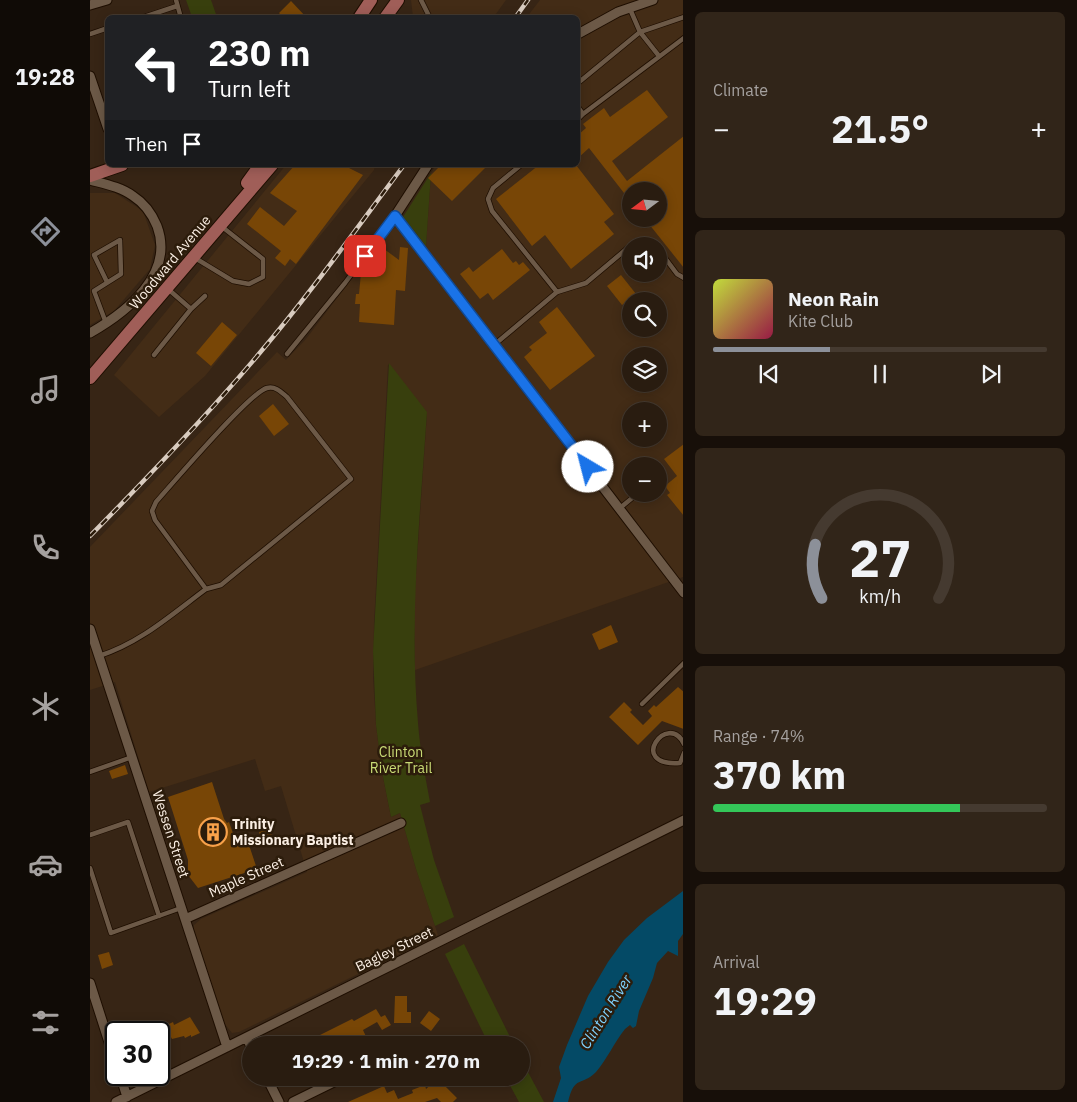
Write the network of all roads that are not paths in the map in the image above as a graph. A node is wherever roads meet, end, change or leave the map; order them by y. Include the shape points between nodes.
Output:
1 (107, 0) edge
2 (176, 0) edge
3 (398, 0) edge
4 (422, 0) edge
5 (652, 0) edge
6 (369, 1) edge
7 (90, 5) edge
8 (178, 6) junction
9 (629, 7) junction
10 (150, 15) edge
11 (180, 15) edge
12 (361, 15) edge
13 (387, 15) edge
14 (429, 15) edge
15 (683, 17) edge
16 (105, 29) edge
17 (640, 32) junction
18 (580, 33) edge
19 (90, 34) edge
20 (683, 38) edge
21 (659, 56) junction
22 (90, 76) edge
23 (580, 81) edge
24 (580, 110) edge
25 (583, 114) junction
26 (580, 117) edge
27 (105, 120) edge
28 (115, 167) edge
29 (259, 167) edge
30 (270, 167) edge
31 (427, 167) edge
32 (519, 167) edge
33 (90, 176) edge
34 (90, 180) edge
35 (395, 216) junction
36 (220, 225) junction
37 (622, 253) edge
38 (194, 257) junction
39 (667, 261) edge
40 (683, 278) edge
41 (107, 282) junction
42 (167, 288) junction
43 (557, 292) junction
44 (204, 296) dead end
45 (192, 309) junction
46 (106, 324) junction
47 (90, 334) edge
48 (494, 344) junction
49 (287, 354) dead end
50 (154, 355) dead end
51 (91, 376) edge
52 (627, 502) edge
53 (619, 509) junction
54 (206, 589) junction
55 (683, 593) edge
56 (90, 629) edge
57 (92, 642) edge
58 (99, 656) junction
59 (683, 663) edge
60 (642, 704) dead end
61 (683, 744) edge
62 (683, 753) edge
63 (132, 757) junction
64 (682, 766) edge
65 (90, 772) edge
66 (683, 820) edge
67 (401, 823) dead end
68 (90, 835) edge
69 (90, 868) edge
70 (181, 908) junction
71 (159, 916) junction
72 (185, 919) junction
73 (90, 983) edge
74 (105, 1030) edge
75 (251, 1036) edge
76 (242, 1040) edge
77 (227, 1047) junction
78 (124, 1086) edge
79 (271, 1086) edge
80 (326, 1086) edge
81 (127, 1097) junction
82 (116, 1102) edge
83 (279, 1102) edge
84 (293, 1102) edge

1 - 7 street
2 - 8 lane
3 - 13 main road
4 - 14 lane
5 - 9 street
6 - 12 main road
8 - 10 lane
8 - 11 lane
9 - 17 lane
9 - 18 street
15 - 17 lane
16 - 19 lane
17 - 21 lane
17 - 23 lane
20 - 21 lane
21 - 25 lane
22 - 27 street
24 - 25 lane
25 - 26 lane
28 - 33 main road
29 - 36 main road
30 - 36 main road, Woodward Avenue
31 - 35 street
32 - 43 lane via 493,188 488,199 492,211
34 - 46 street via 126,191 141,202 155,222 161,242 160,261 150,282 124,311
35 - 48 street
35 - 49 lane
36 - 38 main road, Woodward Avenue
36 - 38 lane via 262,260 263,277 249,284 232,281
37 - 43 lane via 586,283
38 - 42 main road, Woodward Avenue
39 - 40 lane
41 - 41 lane via 122,274 120,240 94,255
41 - 46 lane via 94,291
42 - 45 lane
42 - 51 main road, Woodward Avenue
43 - 48 lane
44 - 45 lane
45 - 50 lane
46 - 47 street
48 - 53 street
52 - 53 lane
53 - 55 street
54 - 54 lane via 155,520 152,511 156,502 259,392 277,388 288,397 351,478 220,585
54 - 58 lane via 144,636 120,650
56 - 57 street, Wessen Street
57 - 58 street, Wessen Street
58 - 63 street, Wessen Street
59 - 60 lane
61 - 64 lane via 678,736 668,733 658,738 654,746 655,756 662,762
62 - 64 lane
63 - 65 lane
63 - 70 street, Wessen Street
66 - 75 street, Bagley Street
67 - 72 street, Maple Street
68 - 71 lane via 128,822
69 - 71 lane via 111,933
70 - 71 lane
70 - 72 street, Wessen Street
72 - 77 street, Wessen Street
73 - 74 street
76 - 77 street, Bagley Street
77 - 81 street, Bagley Street
78 - 81 street
79 - 83 street
80 - 84 street
81 - 82 street, Bagley Street

